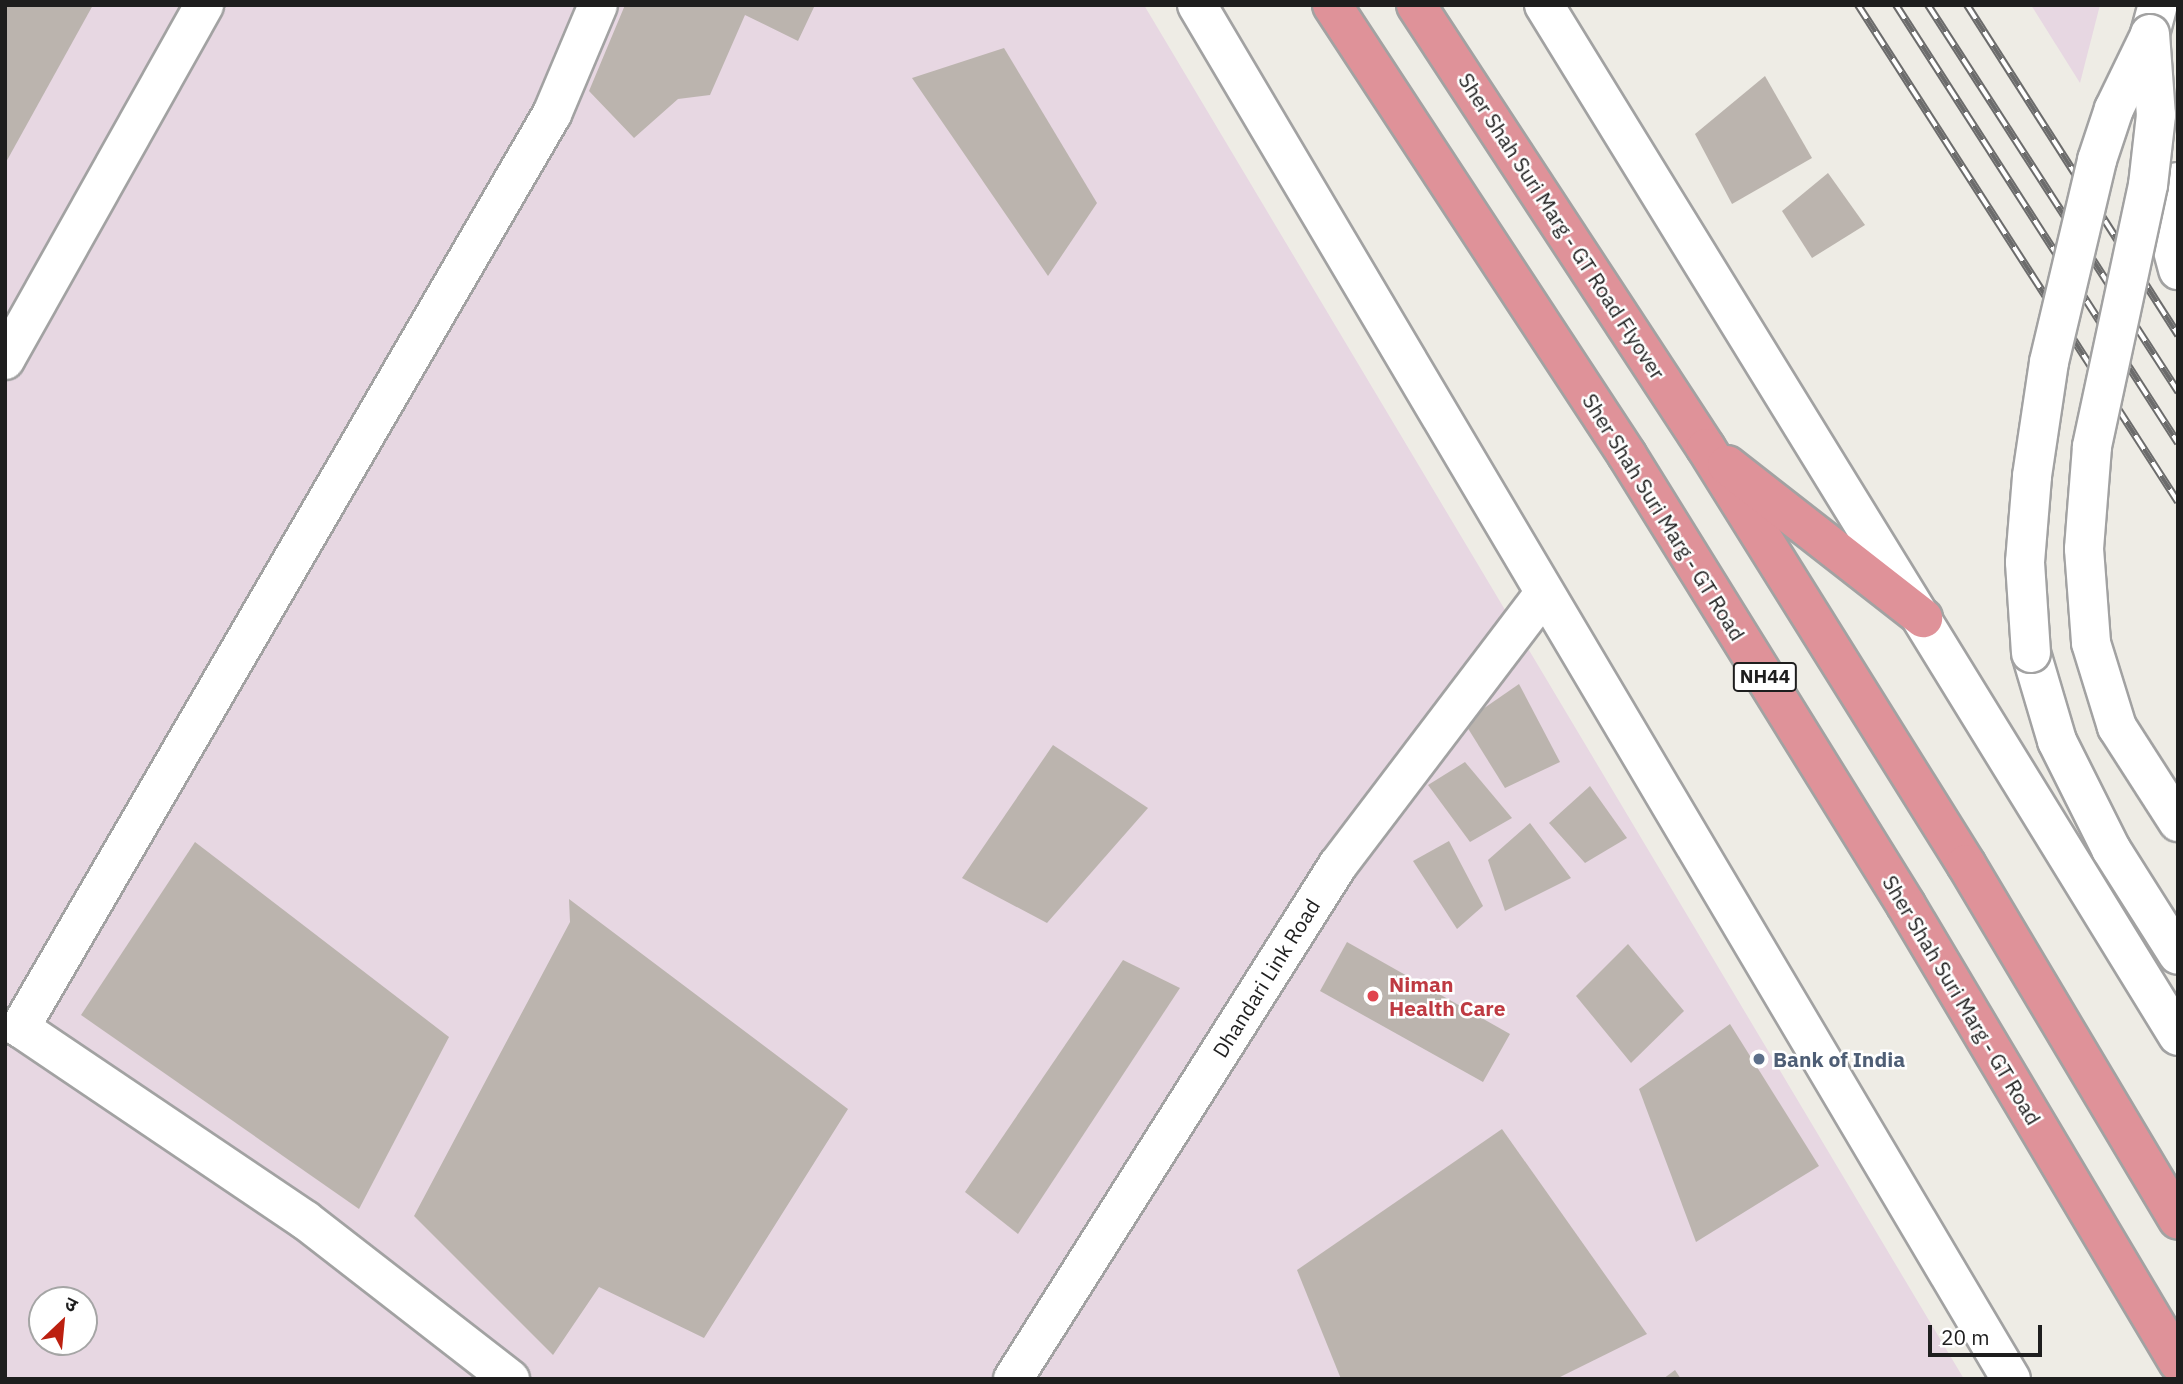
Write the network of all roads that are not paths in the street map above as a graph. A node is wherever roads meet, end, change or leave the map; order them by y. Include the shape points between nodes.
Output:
1 (204, 5) edge
2 (598, 5) edge
3 (1197, 5) edge
4 (1332, 5) edge
5 (1416, 5) edge
6 (1544, 5) edge
7 (2154, 20) edge
8 (2178, 182) edge
9 (2178, 270) edge
10 (5, 360) edge
11 (1706, 448) junction
12 (1544, 594) junction
13 (1923, 618) junction
14 (2178, 822) edge
15 (2178, 955) edge
16 (13, 1024) edge
17 (2178, 1036) edge
18 (2178, 1220) edge
19 (2178, 1362) edge
20 (510, 1379) edge
21 (1013, 1379) edge
22 (2011, 1379) edge

1 - 10 street
2 - 16 street via 552,114
3 - 12 street
4 - 19 highway, Sher Shah Suri Marg - GT Road / NH44 via 1627,455 1906,905
5 - 11 highway, Sher Shah Suri Marg - GT Road Flyover
6 - 13 street
7 - 14 street, bridge via 2156,115 2148,185 2092,447 2084,549 2091,643 2118,727
7 - 15 street, bridge via 2114,109 2076,247 2049,362 2025,562 2031,653 2057,741 2110,849
8 - 9 street via 2172,247
11 - 13 highway
11 - 18 highway via 1966,864
12 - 21 street, Dhandari Link Road via 1338,865
12 - 22 street
13 - 17 street
16 - 20 street via 305,1220

